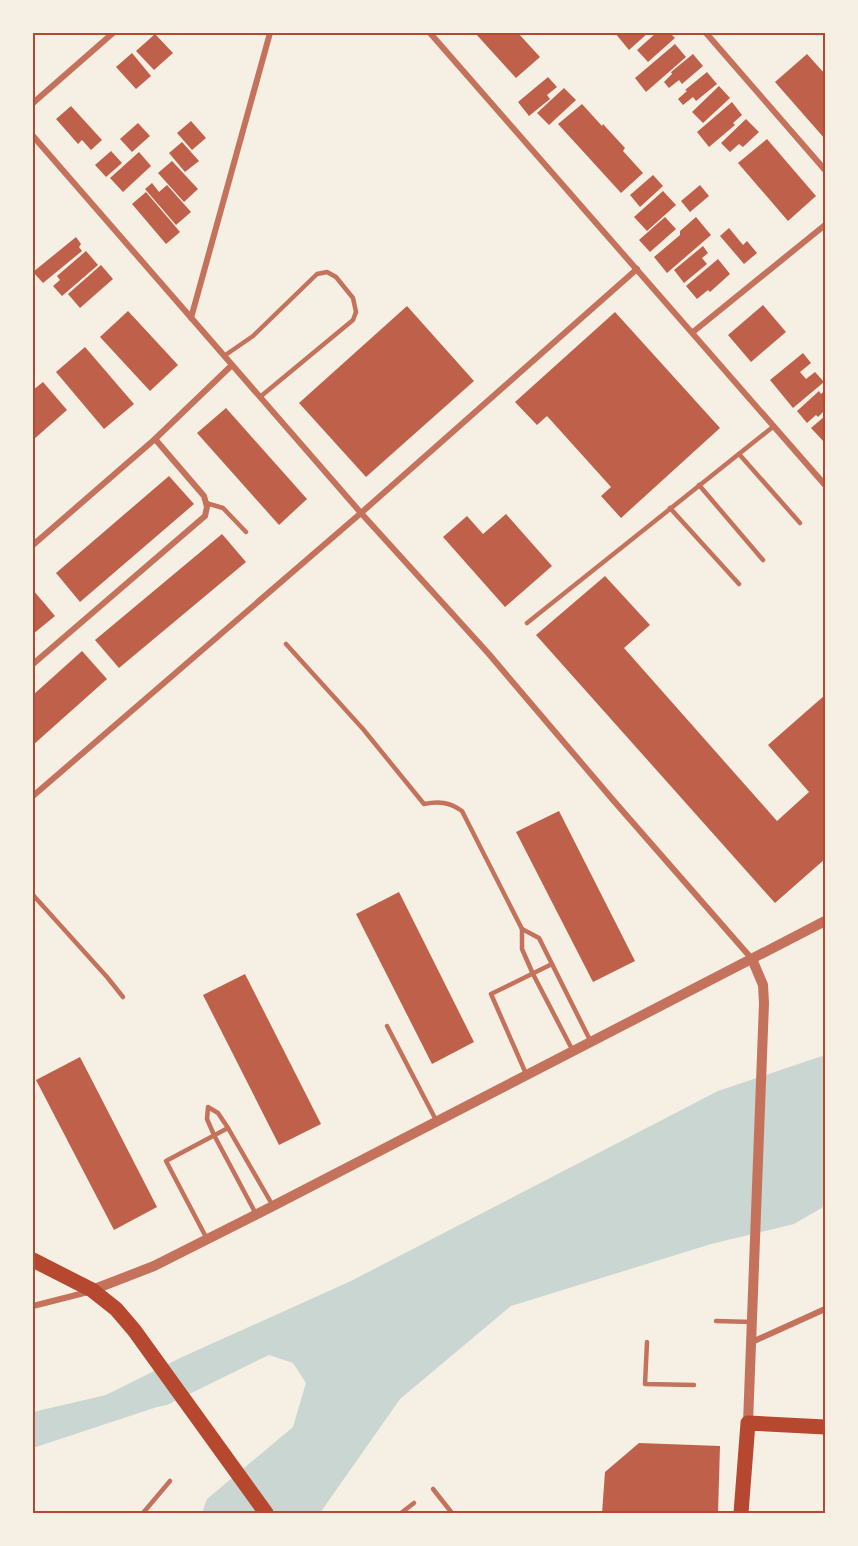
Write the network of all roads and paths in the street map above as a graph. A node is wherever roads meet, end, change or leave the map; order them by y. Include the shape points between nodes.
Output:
1 (113, 33) edge
2 (270, 33) edge
3 (430, 33) edge
4 (706, 33) edge
5 (33, 103) edge
6 (33, 136) edge
7 (825, 170) edge
8 (825, 225) edge
9 (637, 269) junction
10 (191, 318) junction
11 (693, 332) junction
12 (224, 356) junction
13 (232, 365) junction
14 (260, 398) junction
15 (774, 426) junction
16 (154, 439) junction
17 (739, 454) junction
18 (699, 485) junction
19 (825, 485) edge
20 (206, 503) junction
21 (670, 508) junction
22 (361, 513) junction
23 (800, 524) dead end
24 (246, 532) dead end
25 (33, 545) edge
26 (764, 560) dead end
27 (739, 584) dead end
28 (527, 623) dead end
29 (286, 644) dead end
30 (33, 664) edge
31 (33, 796) edge
32 (33, 895) edge
33 (825, 921) edge
34 (522, 929) junction
35 (752, 959) junction
36 (552, 964) junction
37 (533, 974) junction
38 (123, 997) dead end
39 (387, 1026) dead end
40 (591, 1042) junction
41 (573, 1051) junction
42 (526, 1076) junction
43 (437, 1122) junction
44 (228, 1128) junction
45 (214, 1135) junction
46 (273, 1206) junction
47 (256, 1214) junction
48 (207, 1239) junction
49 (33, 1260) edge
50 (92, 1290) junction
51 (33, 1306) edge
52 (825, 1310) edge
53 (716, 1321) dead end
54 (752, 1322) junction
55 (647, 1342) dead end
56 (752, 1342) junction
57 (694, 1385) dead end
58 (748, 1423) junction
59 (825, 1427) edge
60 (170, 1481) dead end
61 (434, 1489) dead end
62 (414, 1503) dead end
63 (143, 1513) edge
64 (266, 1513) edge
65 (401, 1513) edge
66 (452, 1513) edge
67 (741, 1513) edge

1 - 5 street
2 - 10 street
3 - 9 street
4 - 7 street
6 - 10 street
8 - 11 street
9 - 11 street
9 - 22 street
10 - 12 street
11 - 15 street
12 - 13 street
12 - 14 lane via 253,336 317,274 327,272 336,277 353,298 353,320
13 - 14 street
13 - 16 street
14 - 22 street
15 - 17 lane
15 - 19 street
16 - 20 street
16 - 25 street
17 - 18 lane
17 - 23 lane
18 - 21 lane
18 - 26 lane
20 - 24 lane via 223,508
20 - 30 street via 205,516
21 - 27 lane
21 - 28 lane
22 - 31 street
22 - 35 street via 488,653
29 - 34 lane via 424,804 443,802 462,812
32 - 38 lane
33 - 35 street
34 - 36 lane via 539,938
34 - 37 lane via 522,949
35 - 40 street
35 - 54 street via 764,985
36 - 37 lane
36 - 40 lane
37 - 41 lane
37 - 42 lane via 491,994
39 - 43 lane
40 - 41 street
41 - 42 street
42 - 43 street
43 - 46 street
44 - 45 lane
44 - 45 lane via 218,1113 208,1107 207,1119
44 - 46 lane
45 - 47 lane
45 - 48 lane via 166,1161
46 - 47 street
47 - 48 street
48 - 50 street via 154,1266
49 - 50 main road
50 - 51 street
50 - 64 main road via 116,1308 134,1330
52 - 56 street
53 - 54 lane
54 - 56 street
55 - 57 lane via 645,1384
56 - 58 street
58 - 59 main road
58 - 67 main road
60 - 63 lane
61 - 66 lane
62 - 65 lane

